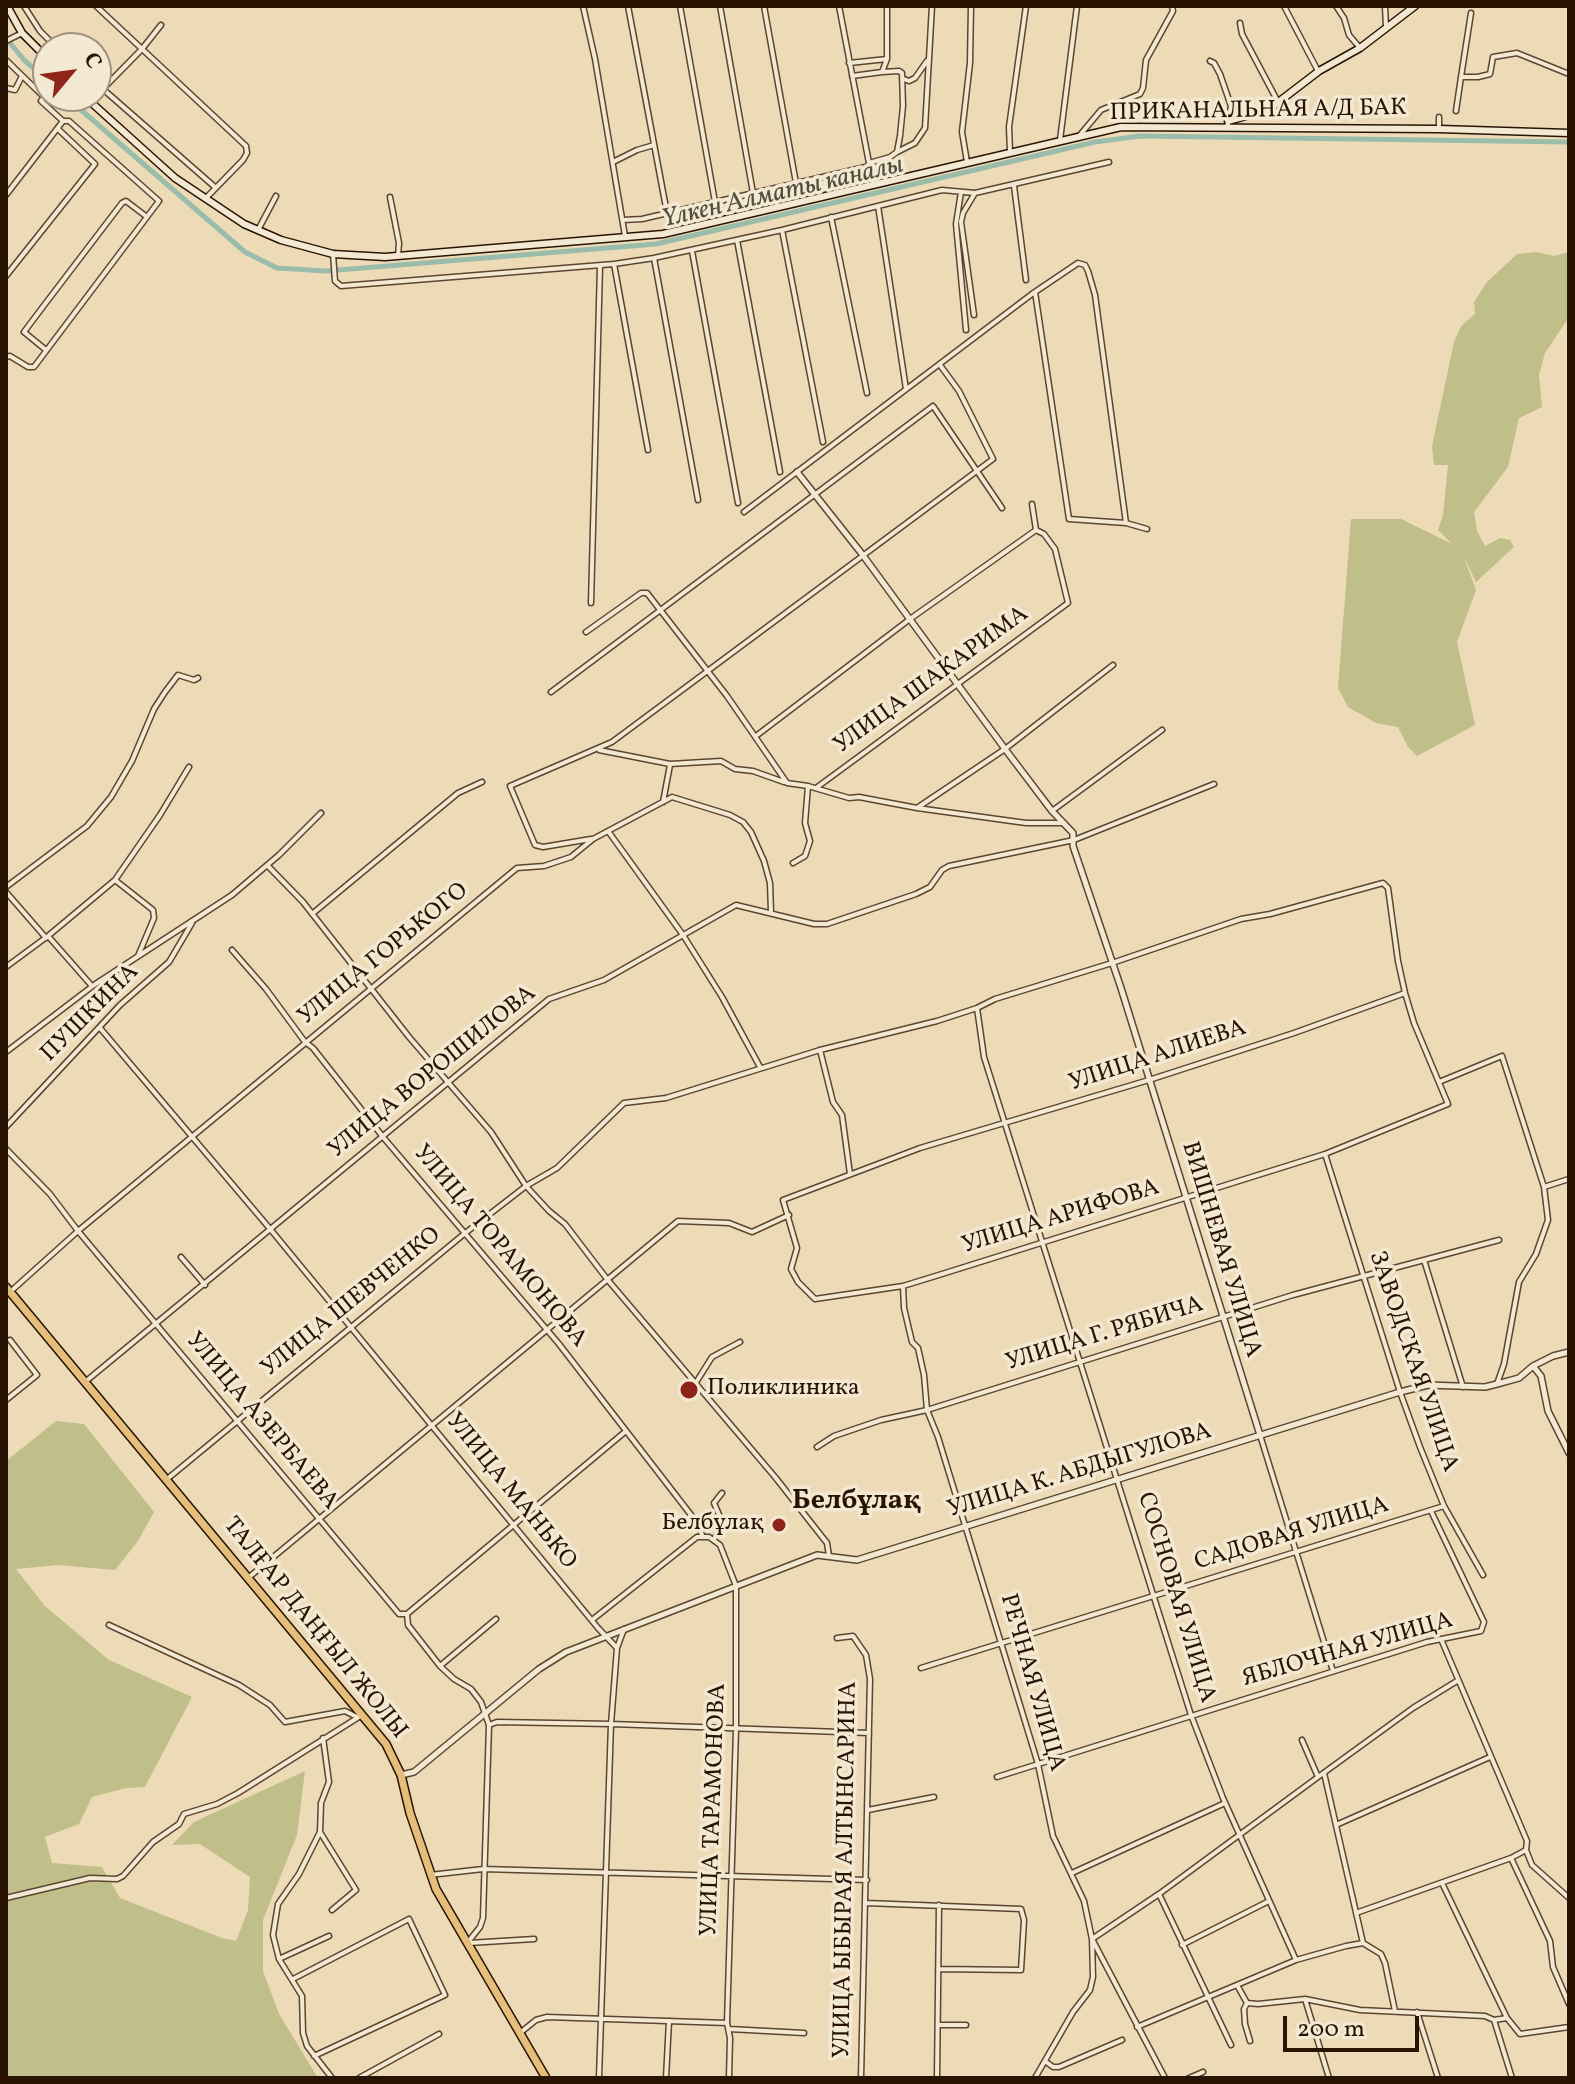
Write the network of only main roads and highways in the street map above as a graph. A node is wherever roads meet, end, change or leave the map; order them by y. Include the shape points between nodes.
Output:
1 (7, 6) edge
2 (1415, 6) edge
3 (32, 43) edge
4 (101, 112) edge
5 (1228, 125) junction
6 (1569, 133) edge
7 (8, 1289) edge
8 (546, 2078) edge

1 - 3 main road
2 - 5 main road via 1258,115
4 - 5 main road, ПРИКАНАЛЬНАЯ А/Д БАК via 175,178 244,224 333,254 398,256 663,234 1121,127
5 - 6 main road, ПРИКАНАЛЬНАЯ А/Д БАК
7 - 8 main road, ТАЛҒАР ДАҢҒЫЛ ЖОЛЫ via 386,1744 401,1775 430,1875

